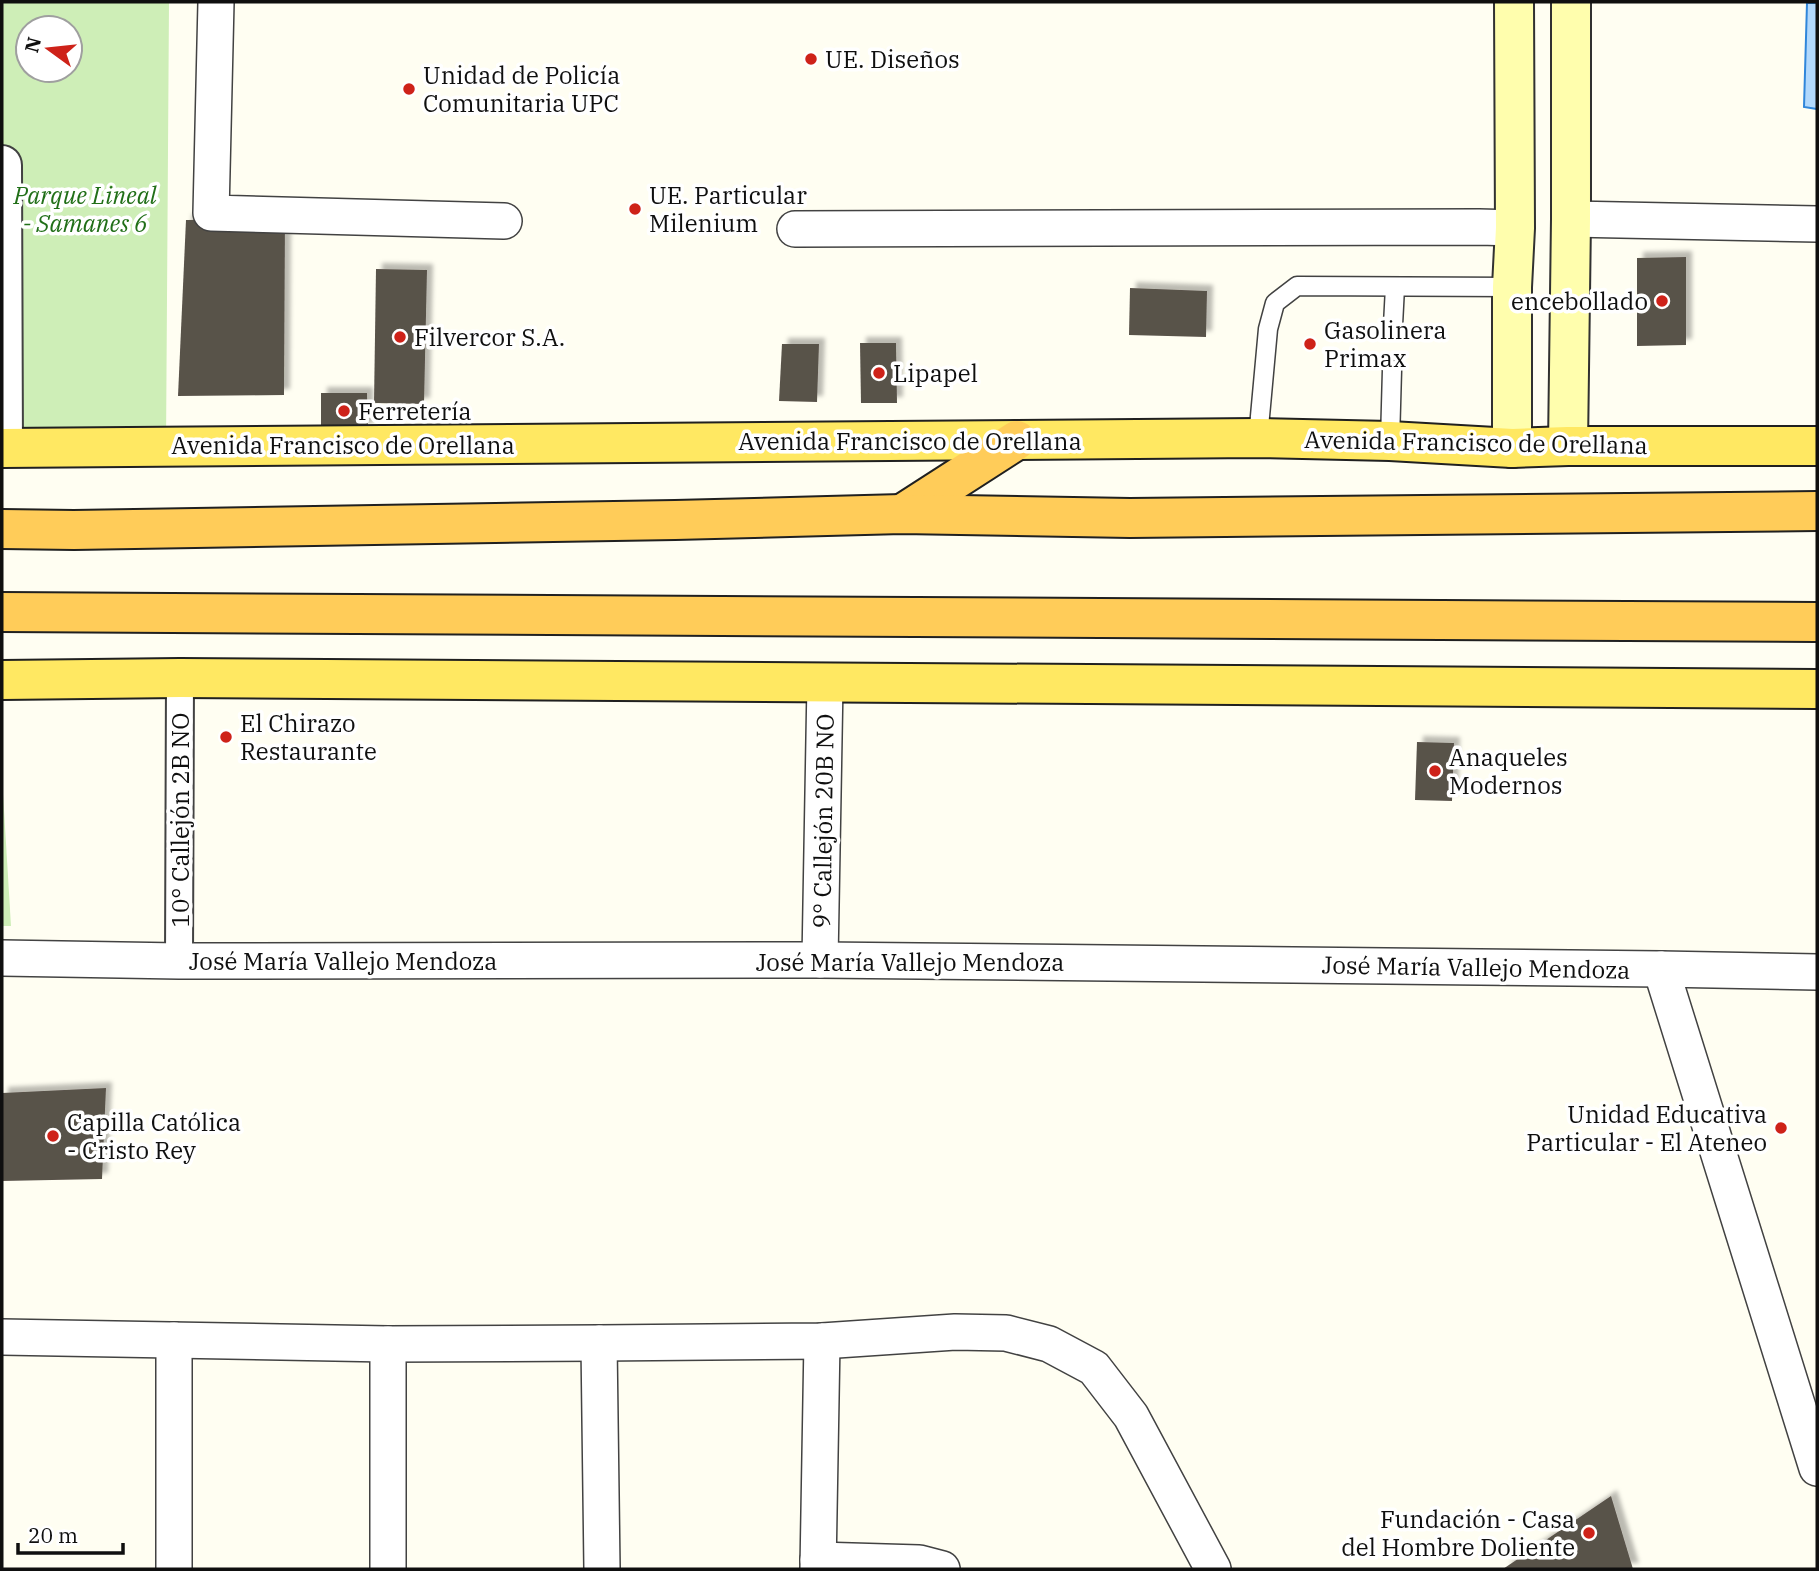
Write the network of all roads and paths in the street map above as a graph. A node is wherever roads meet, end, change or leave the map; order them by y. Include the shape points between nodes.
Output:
1 (216, 2) edge
2 (1514, 2) edge
3 (1571, 2) edge
4 (2, 164) edge
5 (1571, 219) junction
6 (504, 221) dead end
7 (1817, 224) edge
8 (1515, 228) junction
9 (795, 229) dead end
10 (1395, 287) junction
11 (1512, 287) junction
12 (1393, 325) dead end
13 (1392, 370) dead end
14 (1258, 438) junction
15 (1017, 440) junction
16 (1390, 441) junction
17 (1569, 446) junction
18 (1817, 446) edge
19 (3, 448) edge
20 (1512, 448) junction
21 (1817, 511) edge
22 (902, 514) junction
23 (2, 529) edge
24 (2, 612) edge
25 (1817, 622) edge
26 (180, 678) junction
27 (2, 680) edge
28 (825, 683) junction
29 (1817, 689) edge
30 (2, 958) edge
31 (820, 960) junction
32 (179, 961) junction
33 (1661, 969) junction
34 (1817, 972) edge
35 (2, 1337) edge
36 (174, 1340) junction
37 (822, 1341) junction
38 (599, 1343) junction
39 (388, 1344) junction
40 (1817, 1468) edge
41 (818, 1565) edge
42 (174, 1569) edge
43 (388, 1569) edge
44 (602, 1569) edge
45 (942, 1569) edge
46 (1213, 1569) edge

1 - 6 street via 212,213
2 - 8 main road
3 - 5 main road
4 - 19 street
5 - 7 street
5 - 17 main road
8 - 9 street
8 - 11 main road
10 - 11 lane
10 - 12 lane
10 - 14 lane via 1297,286 1275,303 1268,329
11 - 20 main road
13 - 16 lane
14 - 15 main road, Avenida Francisco de Orellana
14 - 16 main road, Avenida Francisco de Orellana
15 - 19 main road, Avenida Francisco de Orellana
15 - 22 highway
16 - 20 main road, Avenida Francisco de Orellana
17 - 18 main road, Avenida Francisco de Orellana
17 - 20 main road, Avenida Francisco de Orellana
21 - 22 highway via 1144,518
22 - 23 highway
24 - 25 highway
26 - 27 main road
26 - 28 main road
26 - 32 street, 10° Callejón 2B NO
28 - 29 main road
28 - 31 street, 9° Callejón 20B NO
30 - 32 street, José María Vallejo Mendoza
31 - 32 street, José María Vallejo Mendoza
31 - 33 street, José María Vallejo Mendoza
33 - 34 street, José María Vallejo Mendoza
33 - 40 street
35 - 36 street
36 - 39 street
36 - 42 street
37 - 38 street
37 - 41 street
37 - 46 street via 1006,1333 1049,1344 1094,1368 1131,1416
38 - 39 street
38 - 44 street
39 - 43 street
41 - 45 street via 919,1563

